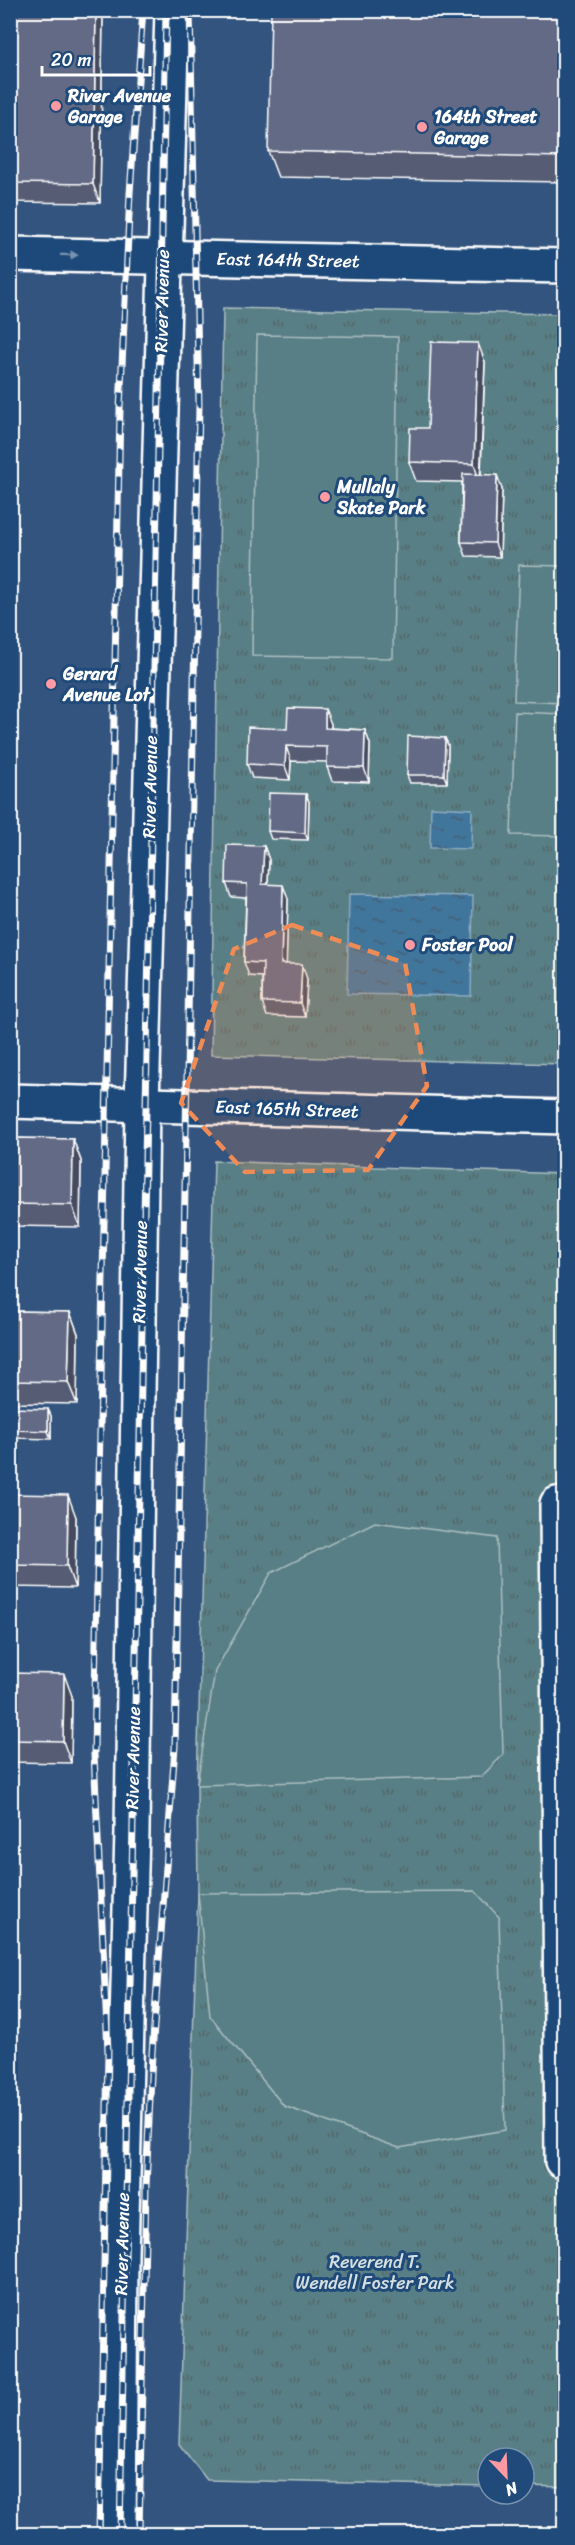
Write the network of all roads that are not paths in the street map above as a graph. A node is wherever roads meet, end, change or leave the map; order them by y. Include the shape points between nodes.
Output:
1 (172, 10) edge
2 (10, 254) edge
3 (163, 257) junction
4 (564, 266) edge
5 (10, 1101) edge
6 (142, 1105) junction
7 (564, 1117) edge
8 (564, 1504) edge
9 (562, 1761) edge
10 (562, 1910) edge
11 (564, 2161) edge
12 (119, 2535) edge

1 - 3 main road, River Avenue
2 -> 3 main road, East 164th Street
3 - 4 main road, East 164th Street
3 - 6 main road, River Avenue
5 - 6 main road, East 165th Street
6 - 7 main road, East 165th Street
6 - 12 main road, River Avenue
8 - 9 main road via 556,1504
9 - 10 main road
10 - 11 main road

